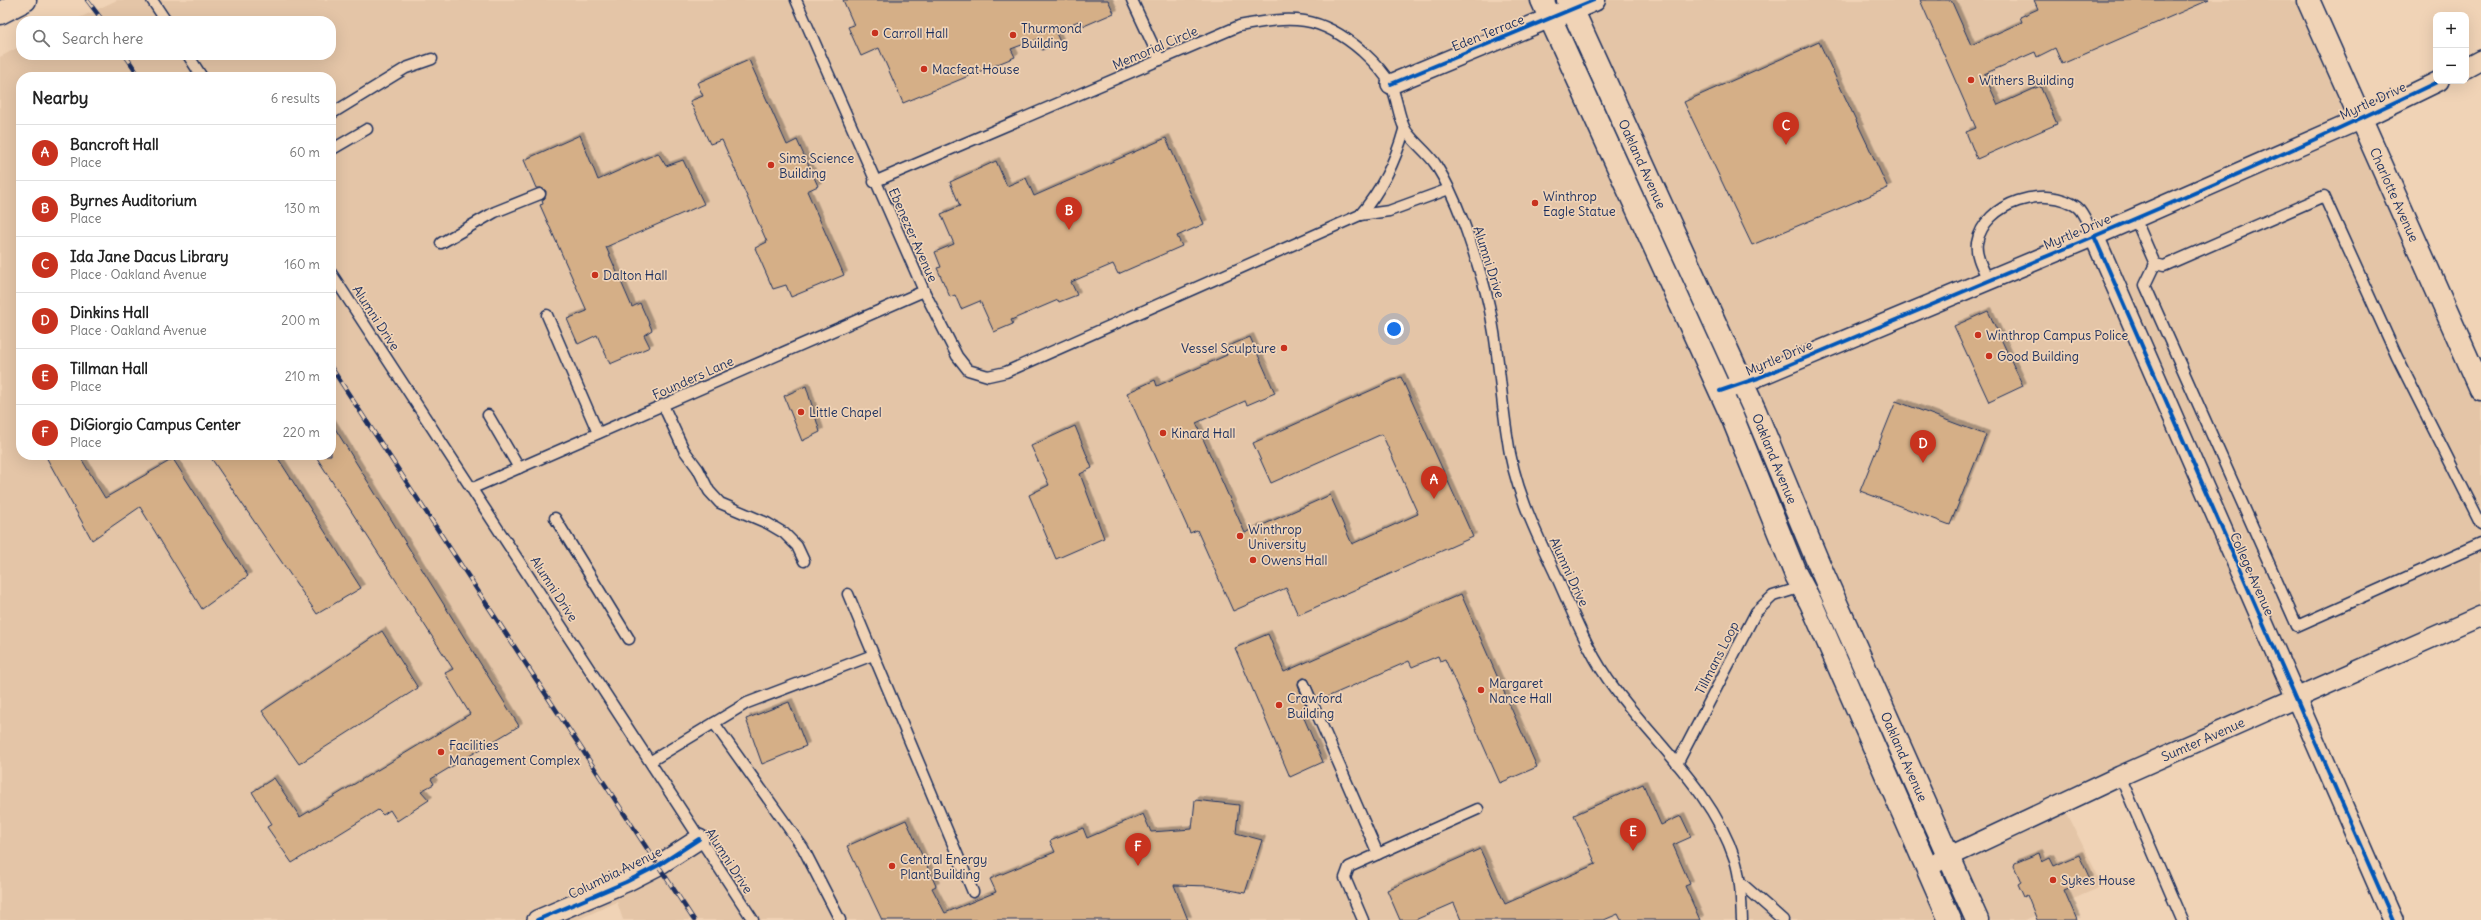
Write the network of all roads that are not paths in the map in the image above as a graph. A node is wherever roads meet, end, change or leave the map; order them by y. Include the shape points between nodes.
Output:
1 (152, 0) edge
2 (796, 0) edge
3 (1132, 0) edge
4 (1594, 0) edge
5 (2308, 0) edge
6 (1570, 4) edge
7 (1546, 9) edge
8 (163, 16) edge
9 (432, 59) dead end
10 (191, 60) edge
11 (1160, 60) junction
12 (2481, 60) edge
13 (2469, 66) edge
14 (199, 72) edge
15 (1390, 84) junction
16 (2433, 84) edge
17 (336, 111) edge
18 (2361, 119) junction
19 (367, 129) dead end
20 (1404, 130) junction
21 (336, 147) edge
22 (874, 182) junction
23 (1452, 193) junction
24 (540, 194) dead end
25 (1360, 215) junction
26 (2135, 218) junction
27 (2094, 236) junction
28 (441, 243) dead end
29 (2155, 264) junction
30 (1988, 280) junction
31 (336, 281) edge
32 (924, 291) junction
33 (547, 315) dead end
34 (1742, 384) junction
35 (2481, 389) edge
36 (1720, 391) junction
37 (663, 405) junction
38 (488, 415) dead end
39 (598, 433) junction
40 (519, 468) junction
41 (472, 488) junction
42 (555, 518) dead end
43 (2481, 524) edge
44 (2481, 544) edge
45 (804, 561) dead end
46 (1802, 587) junction
47 (848, 594) dead end
48 (2481, 616) edge
49 (629, 639) dead end
50 (873, 655) junction
51 (1304, 684) dead end
52 (2295, 697) junction
53 (714, 723) junction
54 (651, 761) junction
55 (1677, 764) junction
56 (2120, 776) junction
57 (1478, 809) dead end
58 (699, 839) junction
59 (1378, 854) junction
60 (1950, 857) junction
61 (1927, 867) junction
62 (1740, 882) junction
63 (973, 892) dead end
64 (537, 920) edge
65 (753, 920) edge
66 (840, 920) edge
67 (1363, 920) edge
68 (1742, 920) edge
69 (1783, 920) edge
70 (1950, 920) edge
71 (1977, 920) edge
72 (2182, 920) edge
73 (2393, 920) edge

1 - 8 lane
2 - 22 lane, Ebenezer Avenue
3 - 11 lane
4 - 6 main road, Eden Terrace
5 - 18 main road, Charlotte Avenue
6 - 7 main road, Eden Terrace
6 - 34 main road, Oakland Avenue
7 - 15 street, Eden Terrace
7 - 36 main road, Oakland Avenue
9 - 17 lane via 406,68
10 - 14 lane
11 - 15 lane, Memorial Circle via 1239,26 1279,18 1311,21 1348,39 1374,62
11 - 22 lane, Memorial Circle
12 - 13 street
15 - 20 lane, Memorial Circle
16 - 18 street, Myrtle Drive
18 - 26 street, Myrtle Drive
18 - 35 main road, Charlotte Avenue
19 - 21 lane
20 - 23 lane via 1422,146
20 - 25 lane via 1387,177
22 - 32 lane, Ebenezer Avenue
23 - 25 lane via 1389,211
23 - 55 lane, Alumni Drive via 1484,283 1495,329 1507,437 1517,484 1528,515 1587,641 1613,687
24 - 28 lane via 495,212
25 - 32 lane, Ebenezer Avenue via 1076,342 1006,372 988,376 968,370 957,356
26 - 27 street, Myrtle Drive
26 - 29 lane
27 - 30 street, Myrtle Drive
27 - 30 lane via 2078,207 2060,199 2017,200 1997,211 1984,225 1977,242 1977,252
27 - 52 street, College Avenue
29 - 43 lane via 2164,266 2324,196 2397,356
29 - 44 lane via 2145,285 2297,626
30 - 34 street, Myrtle Drive
31 - 41 lane, Alumni Drive
32 - 37 lane, Founders Lane
33 - 39 lane
34 - 36 street, Myrtle Drive
34 - 60 main road, Oakland Avenue
36 - 46 main road, Oakland Avenue
37 - 39 lane, Founders Lane
37 - 45 lane via 684,450 720,504 767,523 784,533 797,546
38 - 40 lane
39 - 40 lane, Founders Lane
40 - 41 lane, Founders Lane
41 - 54 lane, Alumni Drive
42 - 49 lane
46 - 55 lane, Tillmans Loop via 1773,596 1756,612
46 - 61 main road, Oakland Avenue
47 - 50 lane
48 - 52 street, Sumter Avenue
50 - 53 lane via 747,703
50 - 63 lane
51 - 59 lane
52 - 56 street, Sumter Avenue
52 - 73 street, College Avenue
53 - 54 lane
53 - 66 lane via 803,848
54 - 58 lane, Alumni Drive
55 - 62 lane, Alumni Drive via 1718,820 1735,861
56 - 60 street, Sumter Avenue
56 - 72 lane
57 - 59 lane
58 - 64 street, Columbia Avenue via 659,866
58 - 65 lane, Alumni Drive
59 - 67 lane via 1349,867 1345,872 1345,878
60 - 61 street, Sumter Avenue
60 - 71 main road, Oakland Avenue
61 - 70 main road, Oakland Avenue
62 - 68 lane, Alumni Drive
62 - 69 lane

